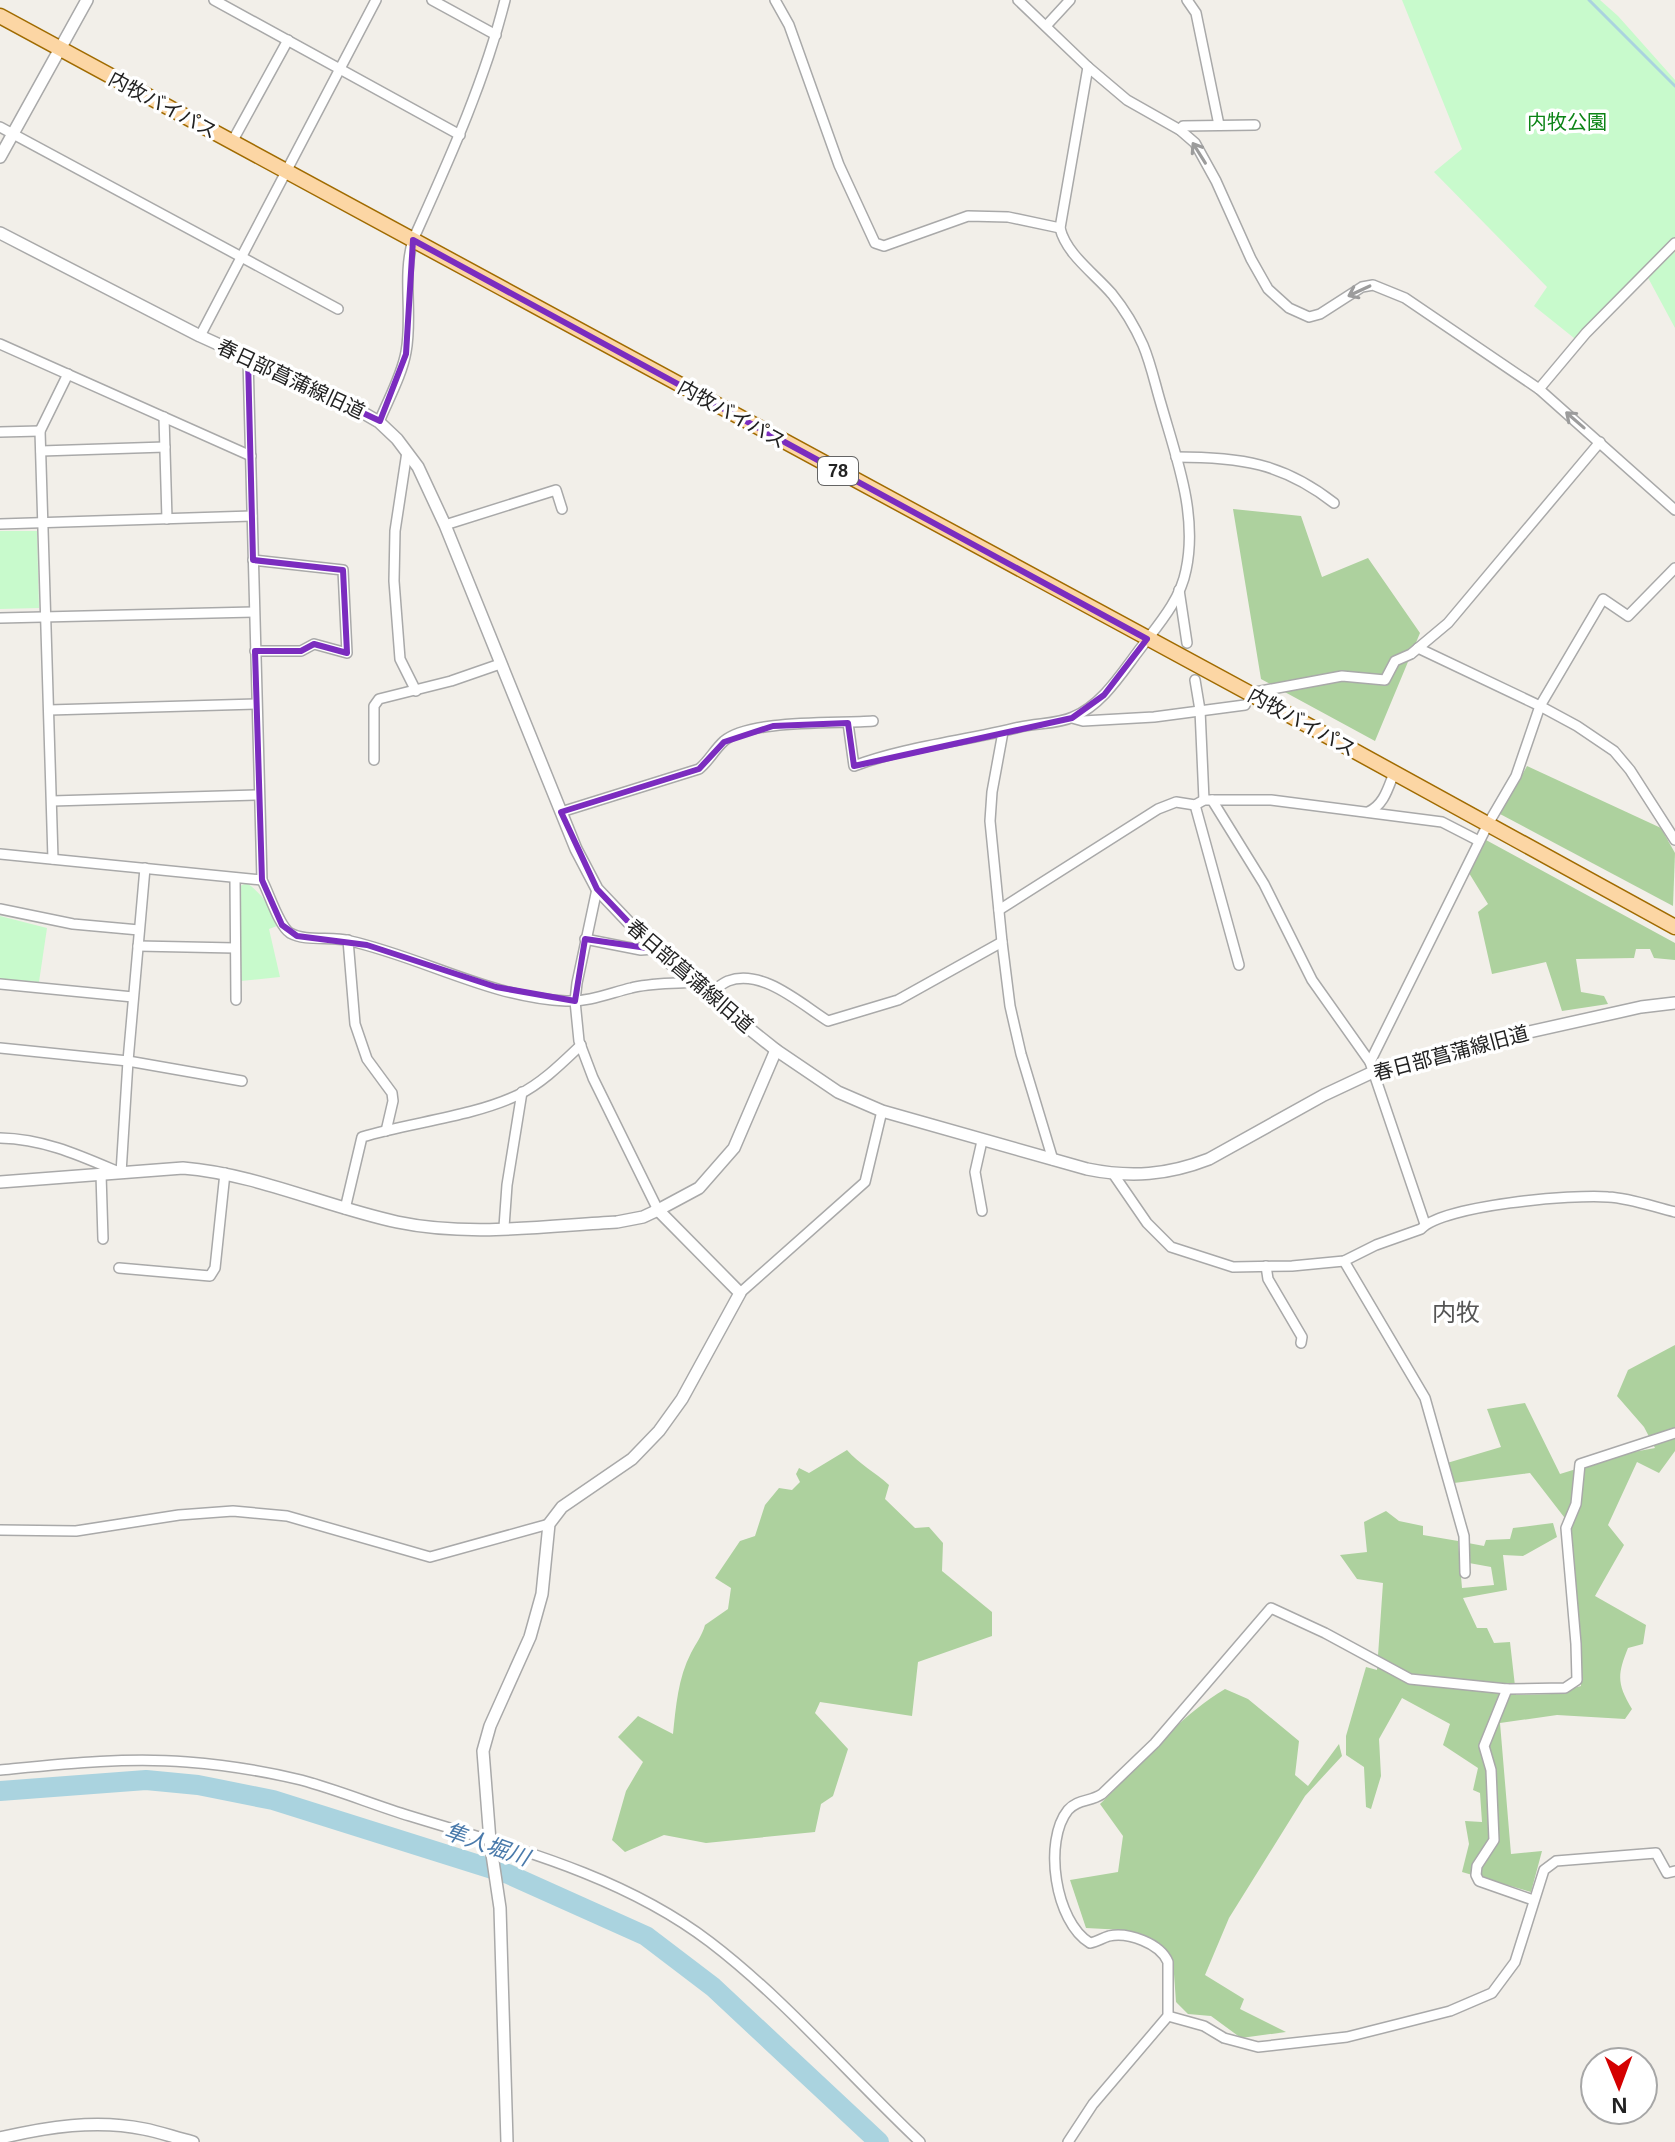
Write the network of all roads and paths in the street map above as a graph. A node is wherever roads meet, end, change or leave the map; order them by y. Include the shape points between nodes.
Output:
1 (87, 0) edge
2 (214, 0) edge
3 (376, 0) edge
4 (432, 0) edge
5 (505, 0) edge
6 (775, 0) edge
7 (1018, 0) edge
8 (1070, 0) edge
9 (1187, 0) edge
10 (0, 16) edge
11 (1046, 26) junction
12 (496, 35) junction
13 (288, 40) junction
14 (60, 49) junction
15 (1088, 67) junction
16 (340, 70) junction
17 (1219, 125) junction
18 (1255, 125) dead end
19 (0, 127) edge
20 (1180, 130) junction
21 (13, 134) junction
22 (460, 135) junction
23 (232, 142) junction
24 (0, 157) edge
25 (288, 172) junction
26 (1060, 228) junction
27 (0, 233) edge
28 (413, 240) junction
29 (1675, 243) edge
30 (242, 257) junction
31 (338, 309) dead end
32 (200, 336) junction
33 (0, 344) edge
34 (248, 359) junction
35 (68, 374) junction
36 (1539, 389) junction
37 (164, 417) junction
38 (379, 422) junction
39 (40, 431) junction
40 (0, 432) edge
41 (1600, 442) junction
42 (165, 447) junction
43 (41, 451) junction
44 (407, 452) junction
45 (251, 456) junction
46 (1176, 457) junction
47 (1334, 503) dead end
48 (562, 509) dead end
49 (1675, 510) edge
50 (252, 516) junction
51 (167, 519) junction
52 (43, 523) junction
53 (0, 524) edge
54 (445, 525) junction
55 (253, 560) junction
56 (1675, 568) edge
57 (1179, 590) junction
58 (254, 612) junction
59 (46, 617) junction
60 (0, 618) edge
61 (1147, 639) junction
62 (1187, 643) dead end
63 (1418, 648) junction
64 (255, 651) junction
65 (500, 664) junction
66 (1195, 680) dead end
67 (416, 691) junction
68 (1247, 699) junction
69 (256, 704) junction
70 (1540, 706) junction
71 (49, 710) junction
72 (1200, 710) junction
73 (1072, 718) junction
74 (873, 721) dead end
75 (848, 723) junction
76 (1003, 732) junction
77 (374, 760) dead end
78 (1394, 773) junction
79 (258, 795) junction
80 (52, 801) junction
81 (1204, 802) junction
82 (561, 812) junction
83 (1368, 812) junction
84 (1488, 824) junction
85 (1675, 840) edge
86 (1479, 841) junction
87 (0, 854) edge
88 (53, 859) junction
89 (145, 868) junction
90 (235, 878) junction
91 (262, 880) junction
92 (597, 889) junction
93 (0, 909) edge
94 (999, 910) junction
95 (1675, 927) edge
96 (139, 930) junction
97 (585, 939) junction
98 (348, 940) junction
99 (1002, 942) junction
100 (138, 946) junction
101 (235, 948) junction
102 (654, 949) junction
103 (1239, 965) dead end
104 (692, 982) junction
105 (0, 984) edge
106 (707, 995) junction
107 (133, 997) junction
108 (236, 1000) dead end
109 (575, 1001) junction
110 (1675, 1003) edge
111 (581, 1045) junction
112 (0, 1048) edge
113 (776, 1050) junction
114 (128, 1061) junction
115 (1371, 1067) junction
116 (242, 1081) dead end
117 (522, 1092) junction
118 (882, 1111) junction
119 (386, 1131) junction
120 (0, 1138) edge
121 (982, 1141) junction
122 (1053, 1160) junction
123 (121, 1173) junction
124 (225, 1173) junction
125 (101, 1174) junction
126 (1114, 1175) junction
127 (0, 1182) edge
128 (345, 1209) junction
129 (658, 1210) junction
130 (982, 1211) dead end
131 (1675, 1212) edge
132 (1425, 1224) junction
133 (504, 1227) junction
134 (103, 1239) dead end
135 (1344, 1261) junction
136 (1266, 1266) junction
137 (119, 1268) dead end
138 (740, 1293) junction
139 (1301, 1343) dead end
140 (1675, 1433) edge
141 (549, 1524) junction
142 (0, 1530) edge
143 (1465, 1573) dead end
144 (1507, 1689) junction
145 (0, 1770) edge
146 (490, 1841) junction
147 (1675, 1871) edge
148 (1533, 1900) junction
149 (1168, 2016) junction
150 (0, 2138) edge
151 (184, 2141) edge
152 (507, 2142) edge
153 (920, 2142) edge
154 (1068, 2142) edge

1 - 14 street
2 - 13 street
3 - 16 street
4 - 12 street
5 - 12 street
6 - 26 street via 875,243 884,246 968,216 1008,217
7 - 11 street
8 - 11 street
9 - 17 street via 1196,13
10 - 14 main road, 内牧バイパス / 78
11 - 15 street
12 - 22 street
13 - 16 street
13 - 23 street
14 - 21 street
14 - 23 main road, 内牧バイパス / 78
15 - 20 street via 1127,100
15 - 26 street
16 - 22 street
16 - 25 street
17 - 18 street
17 - 20 street
19 - 21 street
36 -> 20 street via 1383,288 1362,287 1309,317 1289,308 1268,289 1195,143
21 - 24 street
21 - 30 street
22 - 28 street
23 - 25 main road, 内牧バイパス / 78
25 - 28 main road, 内牧バイパス / 78
25 - 30 street
26 - 46 street via 1070,248 1133,323
27 - 32 street, 春日部菖蒲線旧道
28 - 38 street via 406,354
28 - 61 main road, 内牧バイパス / 78
29 - 36 street
30 - 31 street
30 - 32 street
32 - 34 street, 春日部菖蒲線旧道
33 - 35 street
34 - 38 street, 春日部菖蒲線旧道
34 - 45 street
35 - 37 street
35 - 39 street
41 -> 36 street
37 - 42 street
37 - 45 street
38 - 44 street, 春日部菖蒲線旧道
39 - 40 street
39 - 43 street
41 - 49 street
41 - 63 street via 1448,623
42 - 43 street
42 - 51 street
43 - 52 street
44 - 54 street, 春日部菖蒲線旧道
44 - 67 street via 395,531 394,581 400,659
45 - 50 street
46 - 47 street via 1264,464
46 - 57 street via 1188,521 1186,571
48 - 54 street via 556,490
50 - 51 street
50 - 55 street
51 - 52 street
52 - 53 street
52 - 59 street
54 - 65 street, 春日部菖蒲線旧道
55 - 58 street
55 - 64 street via 343,570 347,653 314,644 301,651
56 - 70 street via 1628,616 1603,599
57 - 61 street
57 - 62 street
58 - 59 street
58 - 64 street
59 - 60 street
59 - 71 street
61 - 68 main road, 内牧バイパス / 78
61 - 73 street via 1104,695
63 - 68 street via 1395,661 1385,680 1342,676
63 - 70 street
64 - 69 street
65 - 67 street
65 - 82 street, 春日部菖蒲線旧道
66 - 72 street
67 - 77 street via 379,699 374,706
68 - 72 street
68 - 78 main road, 内牧バイパス / 78
69 - 71 street
69 - 79 street
70 - 84 street via 1516,776
70 - 85 street via 1614,751
71 - 80 street
72 - 73 street via 1109,720
72 - 81 street
73 - 76 street
74 - 75 street
75 - 76 street via 854,766
75 - 82 street via 739,733 699,769
76 - 94 street via 990,821
78 - 83 street via 1382,802
78 - 84 main road, 内牧バイパス / 78
79 - 80 street
79 - 91 street
80 - 88 street
81 - 83 street via 1271,800
81 - 94 street via 1176,802 1158,809
81 - 103 street
81 - 115 street via 1264,884 1312,980
82 - 92 street, 春日部菖蒲線旧道
83 - 86 street via 1442,822
84 - 86 street
84 - 95 main road, 内牧バイパス / 78
86 - 115 street
87 - 88 street
88 - 89 street
89 - 90 street
89 - 96 street
90 - 91 street
90 - 101 street
91 - 98 street via 288,932
92 - 97 street
92 - 102 street, 春日部菖蒲線旧道
93 - 96 street
94 - 99 street
96 - 100 street
97 - 102 street
97 - 109 street
98 - 109 street via 496,987
98 - 119 street via 355,1024 367,1059 392,1093
99 - 106 street via 898,1000 828,1021 761,980 728,981
99 - 122 street via 1021,1054
100 - 101 street
100 - 107 street
101 - 108 street
102 - 104 street, 春日部菖蒲線旧道
104 - 106 street, 春日部菖蒲線旧道
104 - 109 street via 633,987
105 - 107 street
106 - 113 street, 春日部菖蒲線旧道
107 - 114 street
109 - 111 street
110 - 115 street, 春日部菖蒲線旧道
111 - 117 street via 550,1075
111 - 129 street
112 - 114 street
113 - 118 street, 春日部菖蒲線旧道 via 838,1092
113 - 129 street via 734,1148 699,1188
114 - 116 street
114 - 123 street
115 - 126 street, 春日部菖蒲線旧道 via 1209,1159 1149,1175
115 - 132 street
117 - 119 street
117 - 133 street
118 - 121 street, 春日部菖蒲線旧道
118 - 138 street via 865,1182
119 - 128 street via 362,1137
120 - 123 street via 61,1147
121 - 122 street, 春日部菖蒲線旧道
121 - 130 street via 975,1172
122 - 126 street, 春日部菖蒲線旧道
123 - 124 street via 183,1168
123 - 125 street
124 - 128 street
124 - 137 street via 210,1276
125 - 127 street
125 - 134 street
126 - 136 street via 1171,1247 1233,1267
128 - 133 street via 430,1227
129 - 133 street via 617,1222
129 - 138 street
131 - 132 street via 1609,1196 1542,1199 1461,1212
132 - 135 street
135 - 136 street
135 - 143 street via 1425,1398 1464,1536
136 - 139 street
138 - 141 street via 659,1431 632,1459 562,1507
140 - 144 street via 1580,1464 1576,1504 1566,1528 1577,1680 1565,1688
141 - 142 street via 430,1557 287,1516 233,1511 76,1531
141 - 146 street via 542,1594 530,1637 483,1751
144 - 148 street via 1484,1746 1491,1770 1494,1840 1476,1875 1479,1881
144 - 149 street via 1410,1679 1271,1608 1147,1752 1102,1794 1073,1805 1061,1821 1055,1858 1060,1898 1074,1928 1090,1943 1110,1936 1137,1938 1165,1955
145 - 146 street via 129,1760 246,1769 302,1780
146 - 152 street via 500,1908
146 - 153 street via 609,1882 709,1941
147 - 148 street via 1667,1873 1656,1853 1556,1861 1544,1870
148 - 149 street via 1515,1962 1492,1993 1450,2011 1347,2037 1258,2047
149 - 154 street via 1093,2104
150 - 151 street via 75,2125 131,2127

